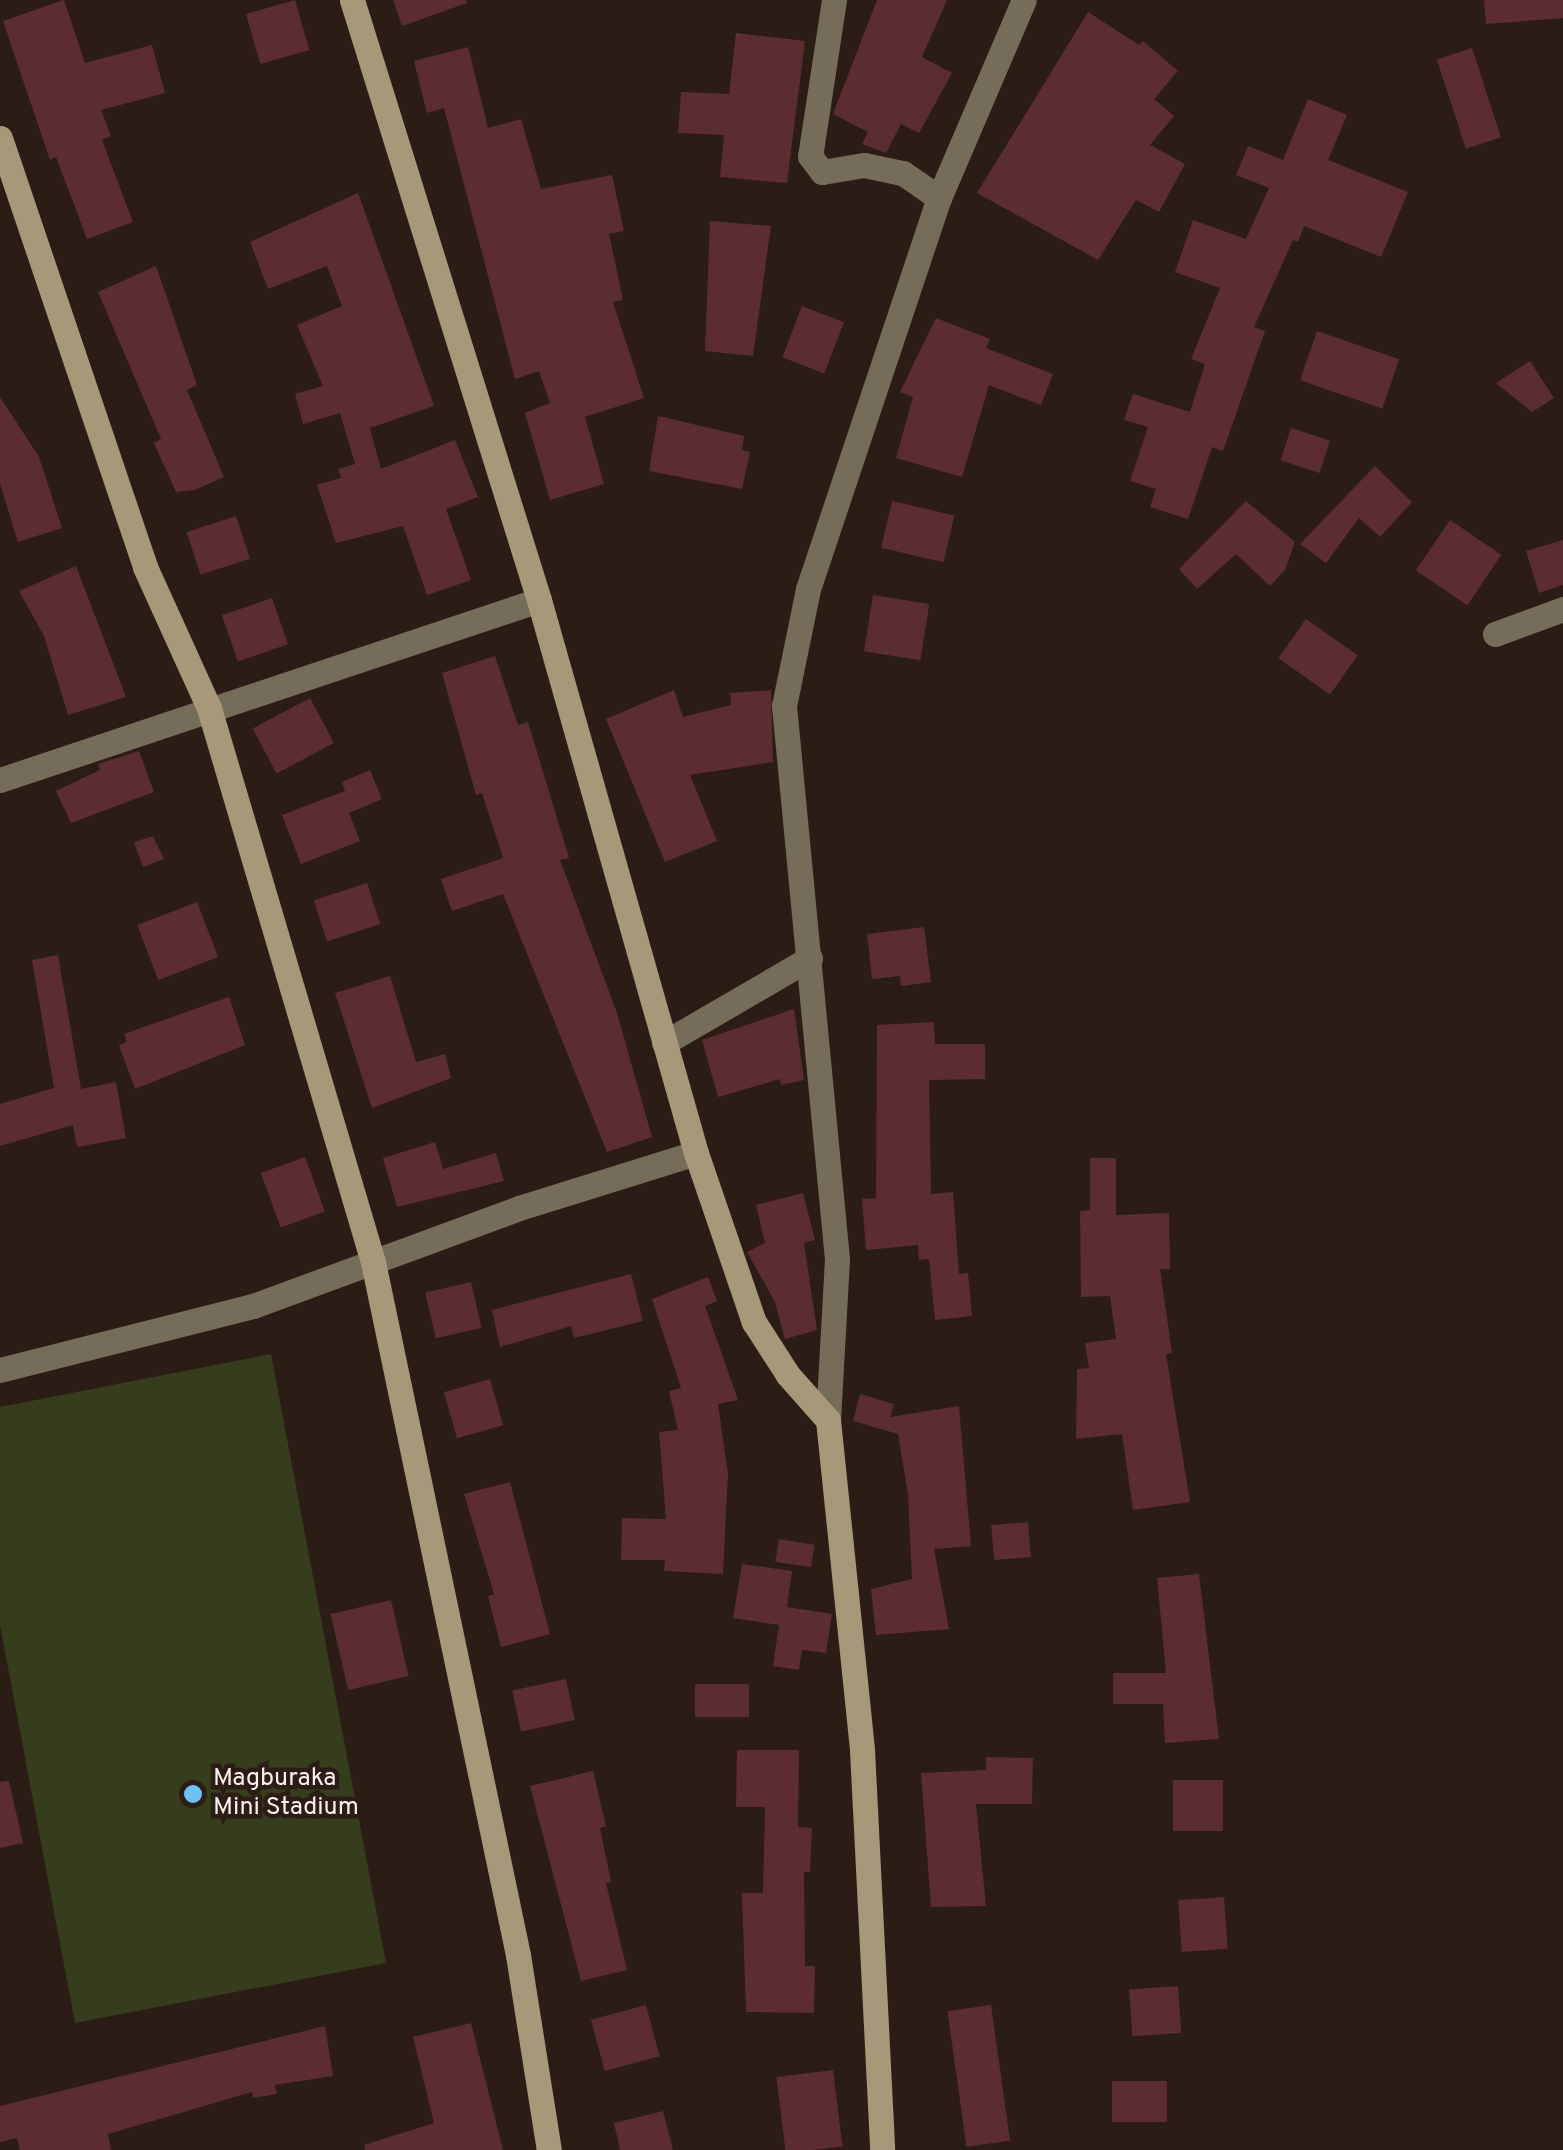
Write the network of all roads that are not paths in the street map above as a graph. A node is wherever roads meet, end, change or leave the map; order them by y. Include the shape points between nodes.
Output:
1 (352, 0) edge
2 (834, 0) edge
3 (1024, 0) edge
4 (0, 138) edge
5 (939, 198) junction
6 (539, 600) junction
7 (1563, 609) edge
8 (1495, 634) dead end
9 (208, 708) junction
10 (0, 780) edge
11 (810, 958) junction
12 (664, 1043) junction
13 (696, 1153) junction
14 (373, 1262) junction
15 (0, 1370) edge
16 (828, 1420) junction
17 (549, 2150) edge
18 (882, 2150) edge

1 - 6 street
2 - 5 street via 810,156 822,172 864,164 902,173
3 - 5 street
4 - 9 street via 145,567
5 - 11 street via 808,589 784,706
6 - 9 street
6 - 12 street
7 - 8 street
9 - 10 street
9 - 14 street
11 - 12 street
11 - 16 street via 836,1259
12 - 13 street
13 - 14 street
13 - 16 street via 754,1322
14 - 15 street via 253,1306
14 - 17 street via 518,1956
16 - 18 street via 862,1750

